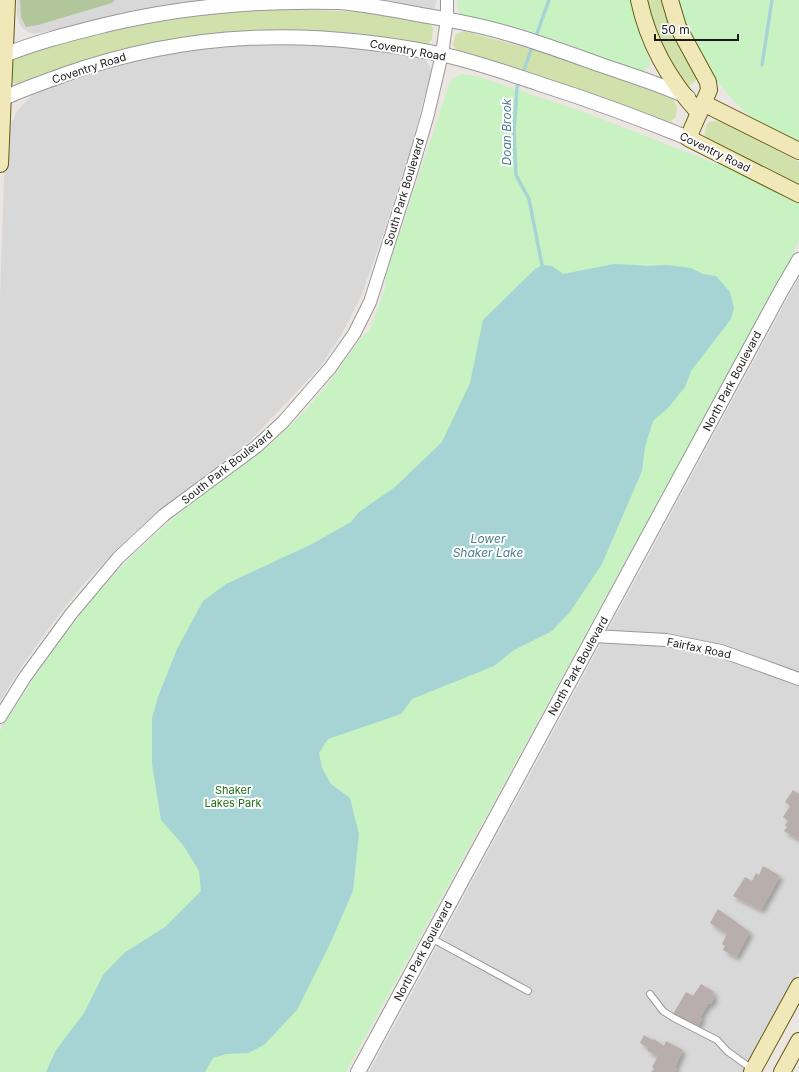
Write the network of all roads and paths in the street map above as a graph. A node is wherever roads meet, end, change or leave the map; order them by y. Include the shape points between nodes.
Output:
1 (7, 0) edge
2 (447, 0) edge
3 (639, 0) edge
4 (670, 0) edge
5 (447, 19) junction
6 (442, 54) junction
7 (3, 55) edge
8 (681, 94) junction
9 (1, 99) edge
10 (701, 108) junction
11 (688, 138) junction
12 (799, 151) edge
13 (0, 164) edge
14 (799, 194) edge
15 (799, 260) edge
16 (594, 636) junction
17 (799, 679) edge
18 (0, 717) edge
19 (431, 938) junction
20 (799, 986) edge
21 (528, 991) dead end
22 (650, 994) dead end
23 (799, 1041) edge
24 (753, 1071) edge
25 (358, 1072) edge
26 (782, 1072) edge

1 - 7 main road
2 - 5 street, South Park Boulevard
3 - 8 main road via 659,58
4 - 10 main road via 678,27 708,82 709,90
5 - 6 street, South Park Boulevard
5 - 7 street via 339,2 223,4 137,18
5 - 8 street via 506,32
6 - 9 street, Coventry Road via 324,38 218,40 142,51 108,60
6 - 11 street, Coventry Road via 610,107
6 - 18 street, South Park Boulevard via 423,130 388,247 368,306 350,340 330,368 283,422 256,447 164,515 118,558 71,614 25,677
7 - 9 main road
8 - 10 main road
9 - 13 main road
10 - 11 main road
10 - 12 main road
11 - 14 main road, Coventry Road
15 - 16 street, North Park Boulevard
16 - 17 street, Fairfax Road via 666,640 722,651
16 - 19 street, North Park Boulevard
19 - 21 lane
19 - 25 street, North Park Boulevard
20 - 24 main road
22 - 24 lane via 663,1011 717,1040 726,1051
23 - 26 main road

